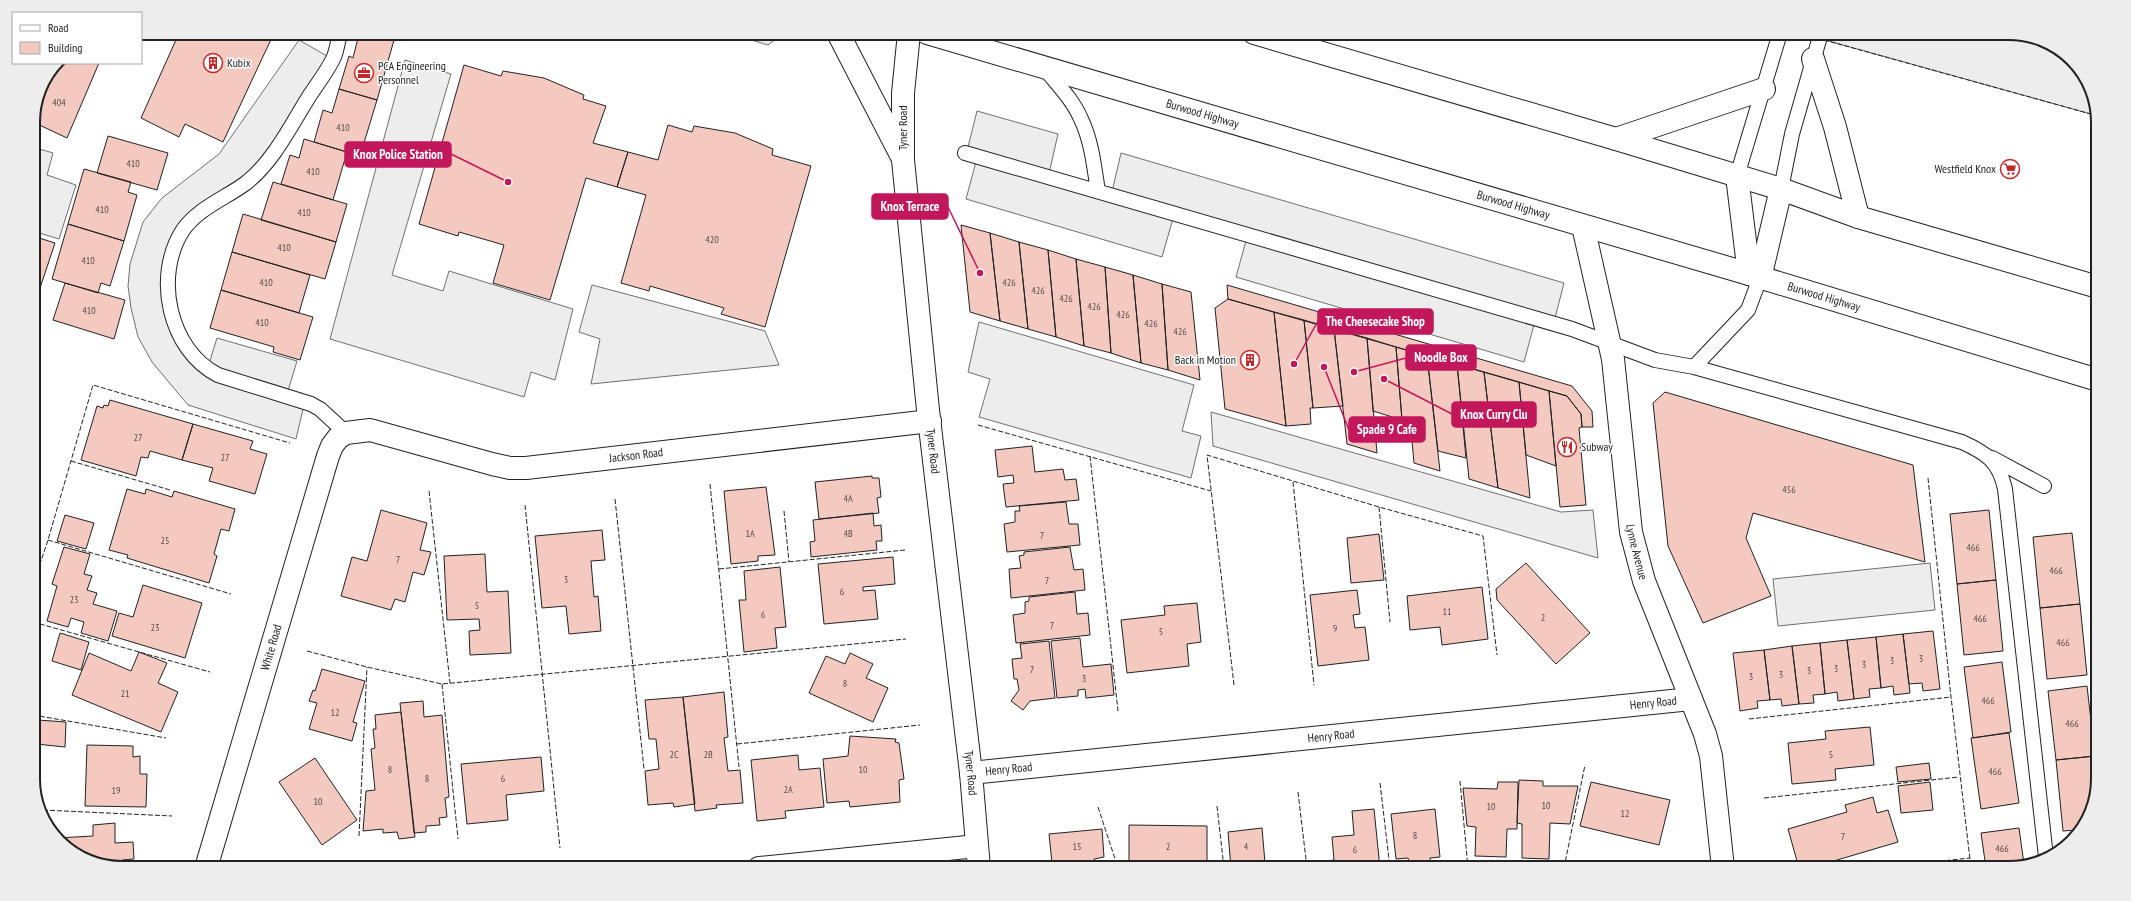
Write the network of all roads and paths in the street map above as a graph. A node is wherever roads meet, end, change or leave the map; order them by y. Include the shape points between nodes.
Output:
1 (338, 40) edge
2 (842, 40) edge
3 (908, 40) edge
4 (950, 40) edge
5 (1278, 40) edge
6 (1778, 40) edge
7 (1819, 40) edge
8 (1813, 59) junction
9 (1045, 69) junction
10 (1764, 89) junction
11 (1616, 139) junction
12 (965, 153) dead end
13 (903, 160) junction
14 (1737, 176) junction
15 (1780, 189) junction
16 (1098, 191) junction
17 (1858, 217) junction
18 (1583, 226) junction
19 (1755, 276) junction
20 (2091, 285) edge
21 (1611, 343) junction
22 (1694, 367) junction
23 (2091, 378) edge
24 (930, 421) junction
25 (346, 433) junction
26 (1991, 458) junction
27 (2044, 486) dead end
28 (1692, 699) junction
29 (971, 773) junction
30 (977, 846) junction
31 (2046, 853) edge
32 (208, 861) edge
33 (828, 861) edge
34 (978, 861) edge
35 (1722, 861) edge

1 - 25 lane via 334,57 274,152 258,172 246,183 207,208 184,229 169,265 168,292 177,328 195,360 205,369 312,404
2 - 13 main road
3 - 13 main road, Tyner Road via 903,93
4 - 9 main road, Burwood Highway
5 - 11 main road
6 - 10 lane
7 - 8 lane
8 - 15 lane
8 - 17 main road via 1835,127
9 - 16 lane via 1073,104 1083,124 1092,150
9 - 18 main road, Burwood Highway
10 - 11 main road
10 - 14 lane
11 - 14 main road
12 - 16 lane
13 - 24 main road, Tyner Road
14 - 15 main road
14 - 19 main road
15 - 17 main road
15 - 19 main road
16 - 21 lane via 1572,329
17 - 20 main road
18 - 19 main road, Burwood Highway
18 - 21 main road, Lynne Avenue
19 - 22 lane via 1748,310
19 - 23 main road, Burwood Highway
21 - 22 lane via 1655,360
21 - 28 main road, Lynne Avenue via 1634,549 1653,606
22 - 26 lane via 1962,442
24 - 25 main road, Jackson Road via 526,468 492,464 370,430
24 - 29 main road, Tyner Road
25 - 32 main road, White Road via 338,438 328,456
26 - 27 lane
26 - 31 lane via 2002,477 2005,489
28 - 29 main road, Henry Road
28 - 35 main road, Lynne Avenue via 1711,756
29 - 30 main road, Tyner Road
30 - 33 main road
30 - 34 main road, Tyner Road

